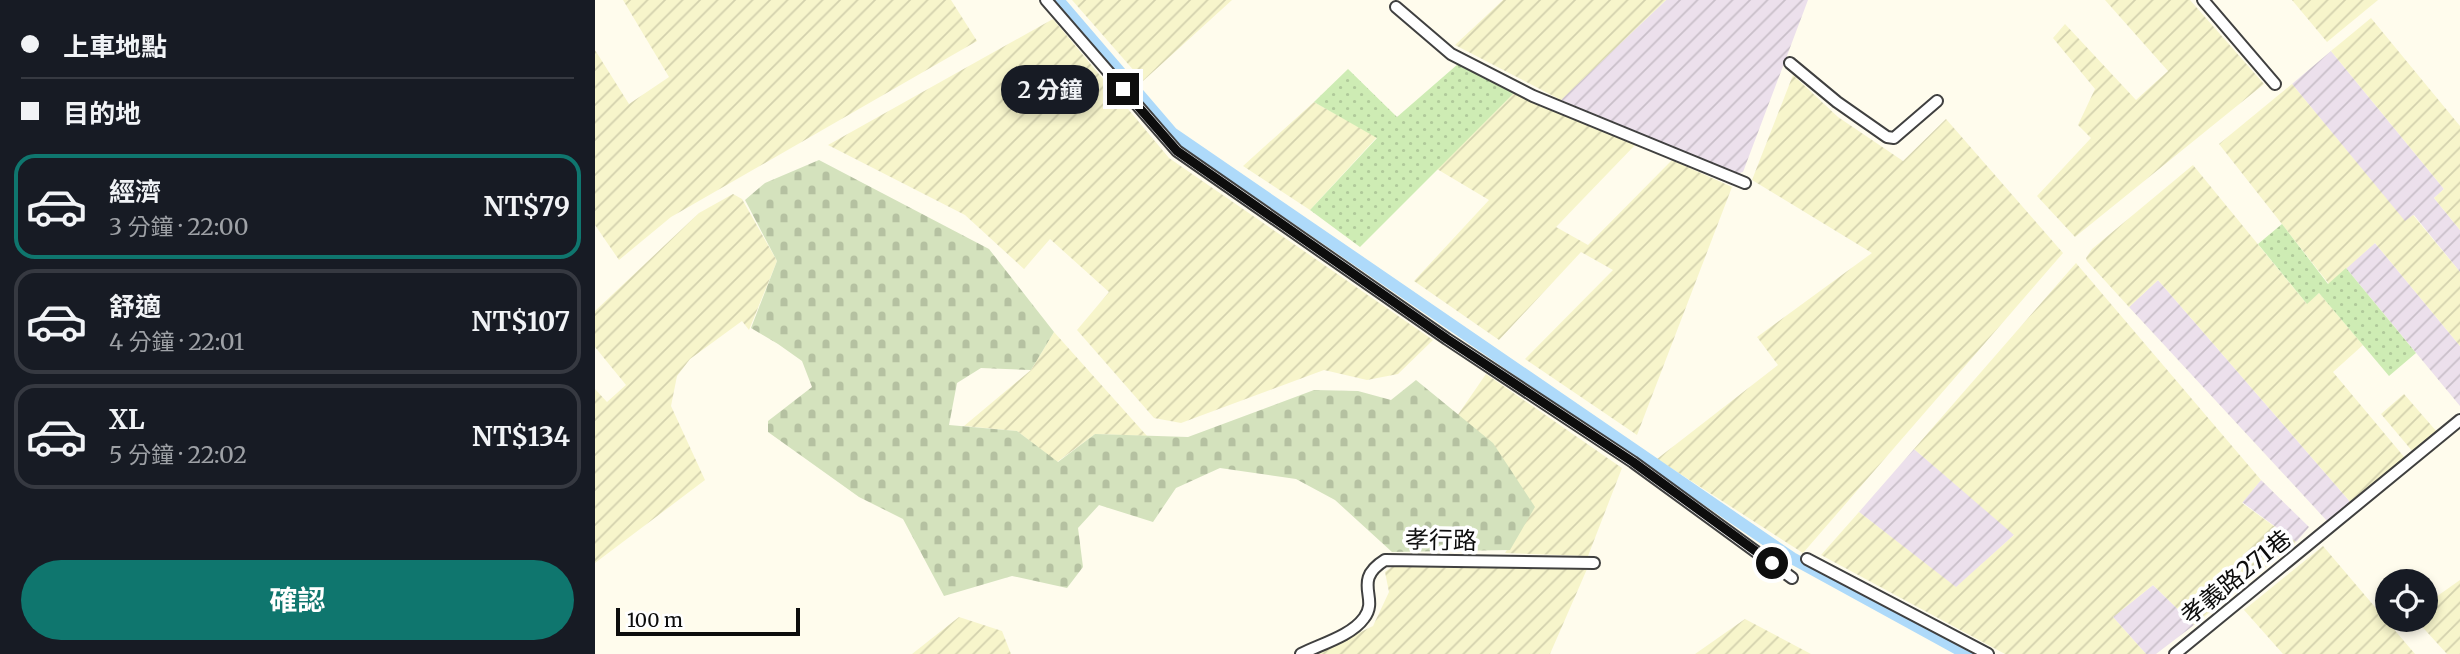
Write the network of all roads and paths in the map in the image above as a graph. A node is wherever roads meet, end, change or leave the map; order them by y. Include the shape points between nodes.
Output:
1 (2203, 0) edge
2 (1051, 2) edge
3 (1396, 7) dead end
4 (1790, 63) dead end
5 (2275, 83) dead end
6 (1937, 101) dead end
7 (1745, 183) dead end
8 (2460, 420) edge
9 (1807, 559) dead end
10 (1594, 563) dead end
11 (1792, 578) dead end
12 (1301, 654) edge
13 (1988, 654) edge
14 (2175, 654) edge

1 - 5 street
2 - 11 street via 1177,151 1633,462
3 - 7 street via 1451,54 1533,96
4 - 6 street via 1887,137 1894,138
8 - 14 street, 孝義路271巷
9 - 13 street
10 - 12 street, 孝行路 via 1385,560 1369,576 1366,617 1354,628

